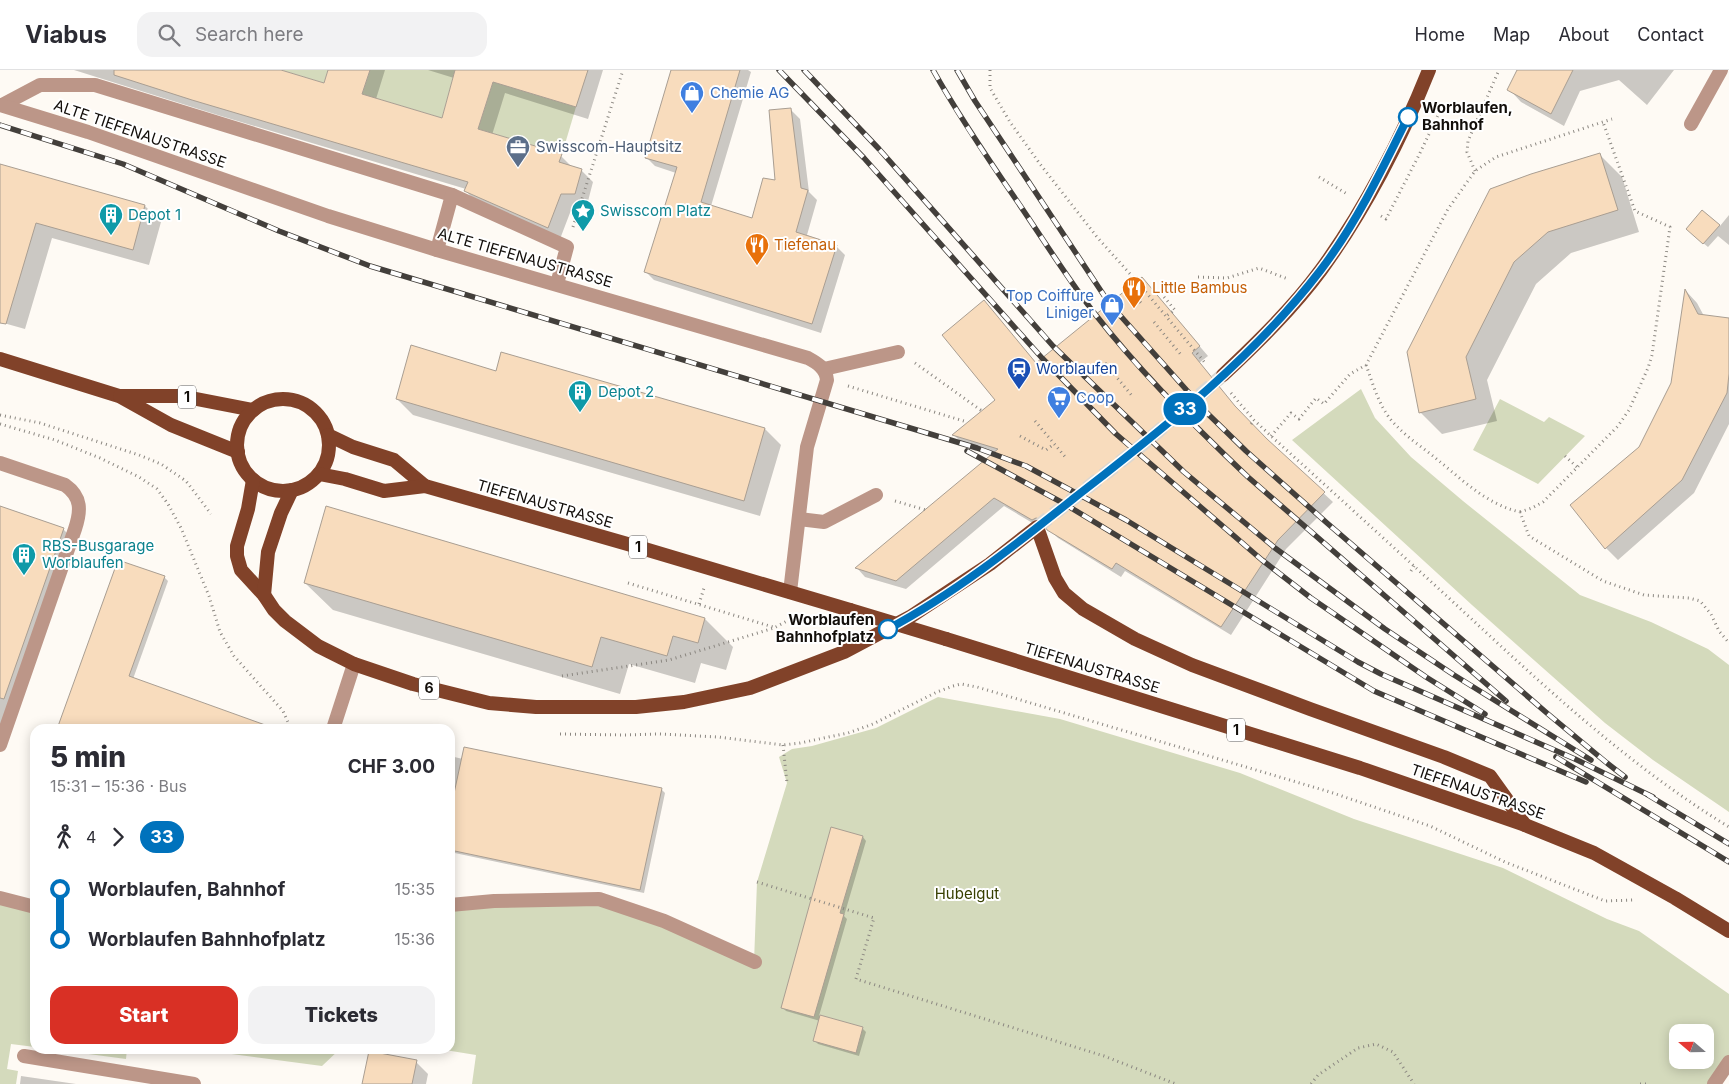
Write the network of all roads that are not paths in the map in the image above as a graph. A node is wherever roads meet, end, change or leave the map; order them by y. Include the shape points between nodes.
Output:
1 (1429, 70) edge
2 (1721, 70) edge
3 (1, 105) edge
4 (1691, 124) dead end
5 (452, 194) junction
6 (437, 250) junction
7 (557, 284) junction
8 (898, 352) road end
9 (0, 359) edge
10 (824, 369) junction
11 (1224, 382) tunnel mouth
12 (119, 396) junction
13 (253, 410) junction
14 (328, 435) junction
15 (238, 452) junction
16 (0, 462) edge
17 (319, 474) junction
18 (253, 480) junction
19 (425, 486) junction
20 (292, 490) junction
21 (876, 495) road end
22 (798, 519) junction
23 (790, 592) junction
24 (264, 595) junction
25 (354, 664) junction
26 (334, 724) edge
27 (0, 745) edge
28 (1524, 825) junction
29 (0, 898) edge
30 (455, 905) edge
31 (30, 906) edge
32 (1729, 931) edge
33 (755, 962) dead end
34 (24, 1056) dead end
35 (1729, 1062) edge
36 (194, 1084) edge
37 (1714, 1084) edge

1 - 11 main road via 1417,100 1344,236 1308,286
2 - 4 street
3 - 5 street via 40,85 95,85
3 - 6 street, ALTE TIEFENAUSTRASSE
5 - 6 street
5 - 7 street via 567,247
6 - 7 street, ALTE TIEFENAUSTRASSE
7 - 10 street, ALTE TIEFENAUSTRASSE via 808,358
8 - 10 street
9 - 12 main road, 1
10 - 22 street via 827,380 807,447
12 - 13 main road, 1 via 181,396
12 - 15 main road, 1 via 171,425
13 - 14 main road via 283,398 304,403 323,421
13 - 15 main road via 242,425
14 - 17 main road via 328,456
14 - 19 main road, TIEFENAUSTRASSE / 1 via 394,460
15 - 18 main road via 243,467
16 - 27 street via 65,485 73,490 79,507 75,529
17 - 19 main road, TIEFENAUSTRASSE / 1 via 384,491
17 - 20 main road
18 - 20 main road via 276,490
18 - 24 main road, 6 via 237,556 241,570
19 - 23 main road, TIEFENAUSTRASSE / 1
20 - 24 main road via 268,552
21 - 22 street via 824,522
22 - 23 street
23 - 28 main road, TIEFENAUSTRASSE / 1, bridge via 1360,768
24 - 25 main road, 6 via 285,621 318,646
25 - 26 street
25 - 28 main road, 6 via 413,684 489,702 536,707 621,707 693,700 750,688 844,652 910,617 990,564 1038,527 1055,578 1064,593 1083,609 1134,639 1192,665 1444,756 1490,776
28 - 32 main road, TIEFENAUSTRASSE / 1 via 1594,853
29 - 31 street
30 - 33 street via 599,899 664,921
34 - 36 street
35 - 37 street

